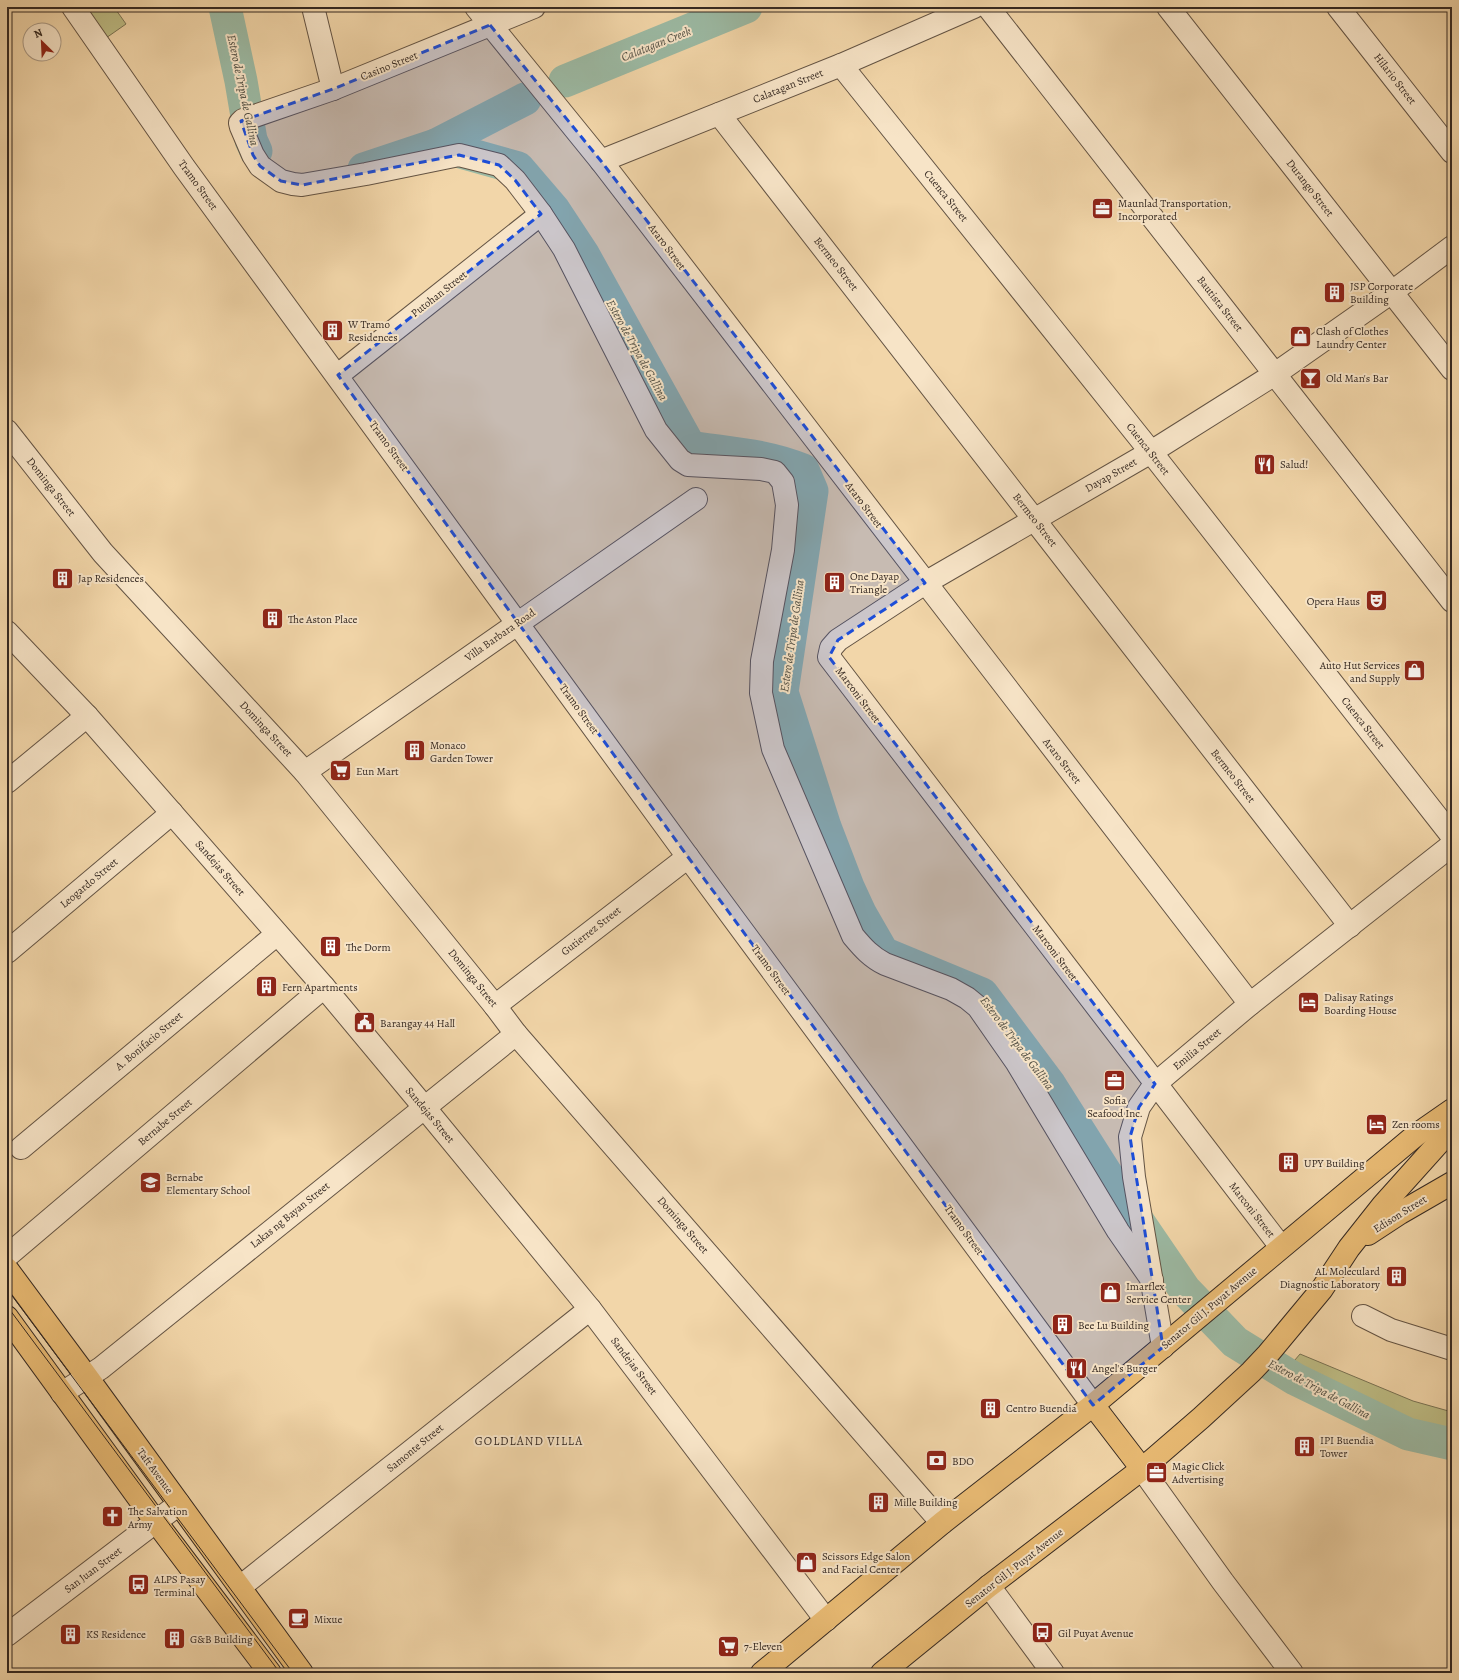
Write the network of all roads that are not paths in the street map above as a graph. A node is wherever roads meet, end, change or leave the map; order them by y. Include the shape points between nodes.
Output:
1 (73, 7) edge
2 (313, 7) edge
3 (476, 7) edge
4 (534, 7) edge
5 (974, 7) edge
6 (988, 7) edge
7 (1168, 7) edge
8 (1338, 7) edge
9 (490, 25) junction
10 (841, 65) junction
11 (333, 89) junction
12 (719, 114) junction
13 (1452, 152) edge
14 (601, 162) junction
15 (541, 214) junction
16 (1452, 247) edge
17 (1392, 292) junction
18 (1452, 369) edge
19 (1275, 374) junction
20 (338, 375) junction
21 (7, 431) edge
22 (1151, 452) junction
23 (696, 499) dead end
24 (1034, 519) junction
25 (925, 583) junction
26 (1452, 601) edge
27 (517, 623) junction
28 (7, 632) edge
29 (829, 657) joint
30 (87, 716) junction
31 (306, 772) junction
32 (7, 782) edge
33 (172, 813) junction
34 (1452, 836) edge
35 (1452, 845) edge
36 (688, 857) junction
37 (1350, 926) junction
38 (277, 934) junction
39 (7, 952) edge
40 (324, 987) junction
41 (1250, 1004) junction
42 (495, 1006) junction
43 (516, 1034) junction
44 (1155, 1084) junction
45 (424, 1107) junction
46 (1452, 1110) edge
47 (1452, 1128) edge
48 (21, 1148) dead end
49 (1452, 1184) edge
50 (1281, 1248) junction
51 (1349, 1248) junction
52 (7, 1256) edge
53 (7, 1269) edge
54 (1151, 1274) junction
55 (590, 1309) junction
56 (1363, 1316) dead end
57 (7, 1317) edge
58 (1163, 1347) junction
59 (1452, 1349) edge
60 (88, 1377) junction
61 (62, 1393) junction
62 (1093, 1405) junction
63 (1142, 1469) junction
64 (179, 1504) junction
65 (156, 1522) junction
66 (942, 1523) junction
67 (989, 1586) junction
68 (240, 1588) junction
69 (826, 1620) junction
70 (7, 1635) edge
71 (270, 1673) edge
72 (302, 1673) edge
73 (762, 1673) edge
74 (883, 1673) edge
75 (1053, 1673) edge
76 (1292, 1673) edge

1 - 20 street, Tramo Street via 184,167
2 - 11 street
3 - 9 street, Araro Street
4 - 9 street, Casino Street
5 - 10 street, Calatagan Street
6 - 19 street, Bautista Street
7 - 17 street, Durango Street
8 - 13 street, Hilario Street
9 - 11 street, Casino Street
9 - 14 street, Araro Street
10 - 12 street, Calatagan Street
10 - 22 street, Cuenca Street
11 - 15 street, Casino Street via 242,120 241,127 260,166 281,181 302,185 459,155 498,165 515,180
12 - 14 street, Calatagan Street
12 - 24 street, Bermeo Street
14 - 25 street, Araro Street
15 - 20 street, Putohan Street
15 - 54 street via 564,249 656,430 680,460 688,465 761,469 775,472 783,482 786,505 783,550 762,661 761,693 773,749 853,936 875,959 951,989 978,1007 1017,1063 1118,1231
16 - 17 street, Dayap Street
17 - 18 street, Durango Street
17 - 19 street, Dayap Street
19 - 22 street, Dayap Street
19 - 26 street, Bautista Street
20 - 27 street, Tramo Street
21 - 31 street, Dominga Street via 102,553
22 - 24 street, Dayap Street
22 - 34 street, Cuenca Street
23 - 27 street, Villa Barbara Road
24 - 25 street, Dayap Street
24 - 37 street, Bermeo Street
25 - 29 street, Dayap Street via 838,640 831,648
25 - 41 street, Araro Street
27 - 31 street, Villa Barbara Road
27 - 36 street, Tramo Street
28 - 30 street, Sandejas Street
29 - 44 street, Marconi Street
30 - 32 street
30 - 33 street, Sandejas Street
31 - 42 street, Dominga Street
33 - 38 street, Sandejas Street
33 - 39 street, Leogardo Street
35 - 37 street, Emilia Street
36 - 42 street, Gutierrez Street
36 - 62 street, Tramo Street
37 - 41 street, Emilia Street
38 - 40 street, Sandejas Street
38 - 48 street, A. Bonifacio Street
40 - 45 street, Sandejas Street
40 - 52 street, Bernabe Street
41 - 44 street, Emilia Street
42 - 43 street, Dominga Street
43 - 45 street, Lakas ng Bayan Street
43 - 66 street, Dominga Street
44 - 50 street, Marconi Street
44 - 54 street, Emilia Street via 1139,1107 1130,1137 1134,1177
45 - 55 street, Sandejas Street
45 - 60 street, Lakas ng Bayan Street
46 - 50 main road, Senator Gil J. Puyat Avenue via 1416,1135
47 - 51 main road, Senator Gil J. Puyat Avenue
49 - 51 main road, Edison Street
50 - 58 main road, Senator Gil J. Puyat Avenue
51 - 63 main road, Senator Gil J. Puyat Avenue via 1322,1289 1251,1372
53 - 60 main road, Taft Avenue
54 - 58 street, Emilia Street
55 - 68 street, Samonte Street
55 - 69 street, Sandejas Street
56 - 59 street via 1391,1330
57 - 61 main road
58 - 62 main road, Senator Gil J. Puyat Avenue
60 - 61 street, Lakas ng Bayan Street
60 - 64 main road, Taft Avenue
61 - 65 main road
62 - 63 main road
62 - 66 main road, Senator Gil J. Puyat Avenue
63 - 67 main road, Senator Gil J. Puyat Avenue
63 - 76 street via 1222,1582
64 - 65 street, San Juan Street
64 - 68 main road, Taft Avenue
65 - 70 street, San Juan Street
65 - 71 main road
66 - 69 main road, Senator Gil J. Puyat Avenue
67 - 74 main road, Senator Gil J. Puyat Avenue
67 - 75 street
68 - 72 main road, Taft Avenue
69 - 73 main road, Senator Gil J. Puyat Avenue

